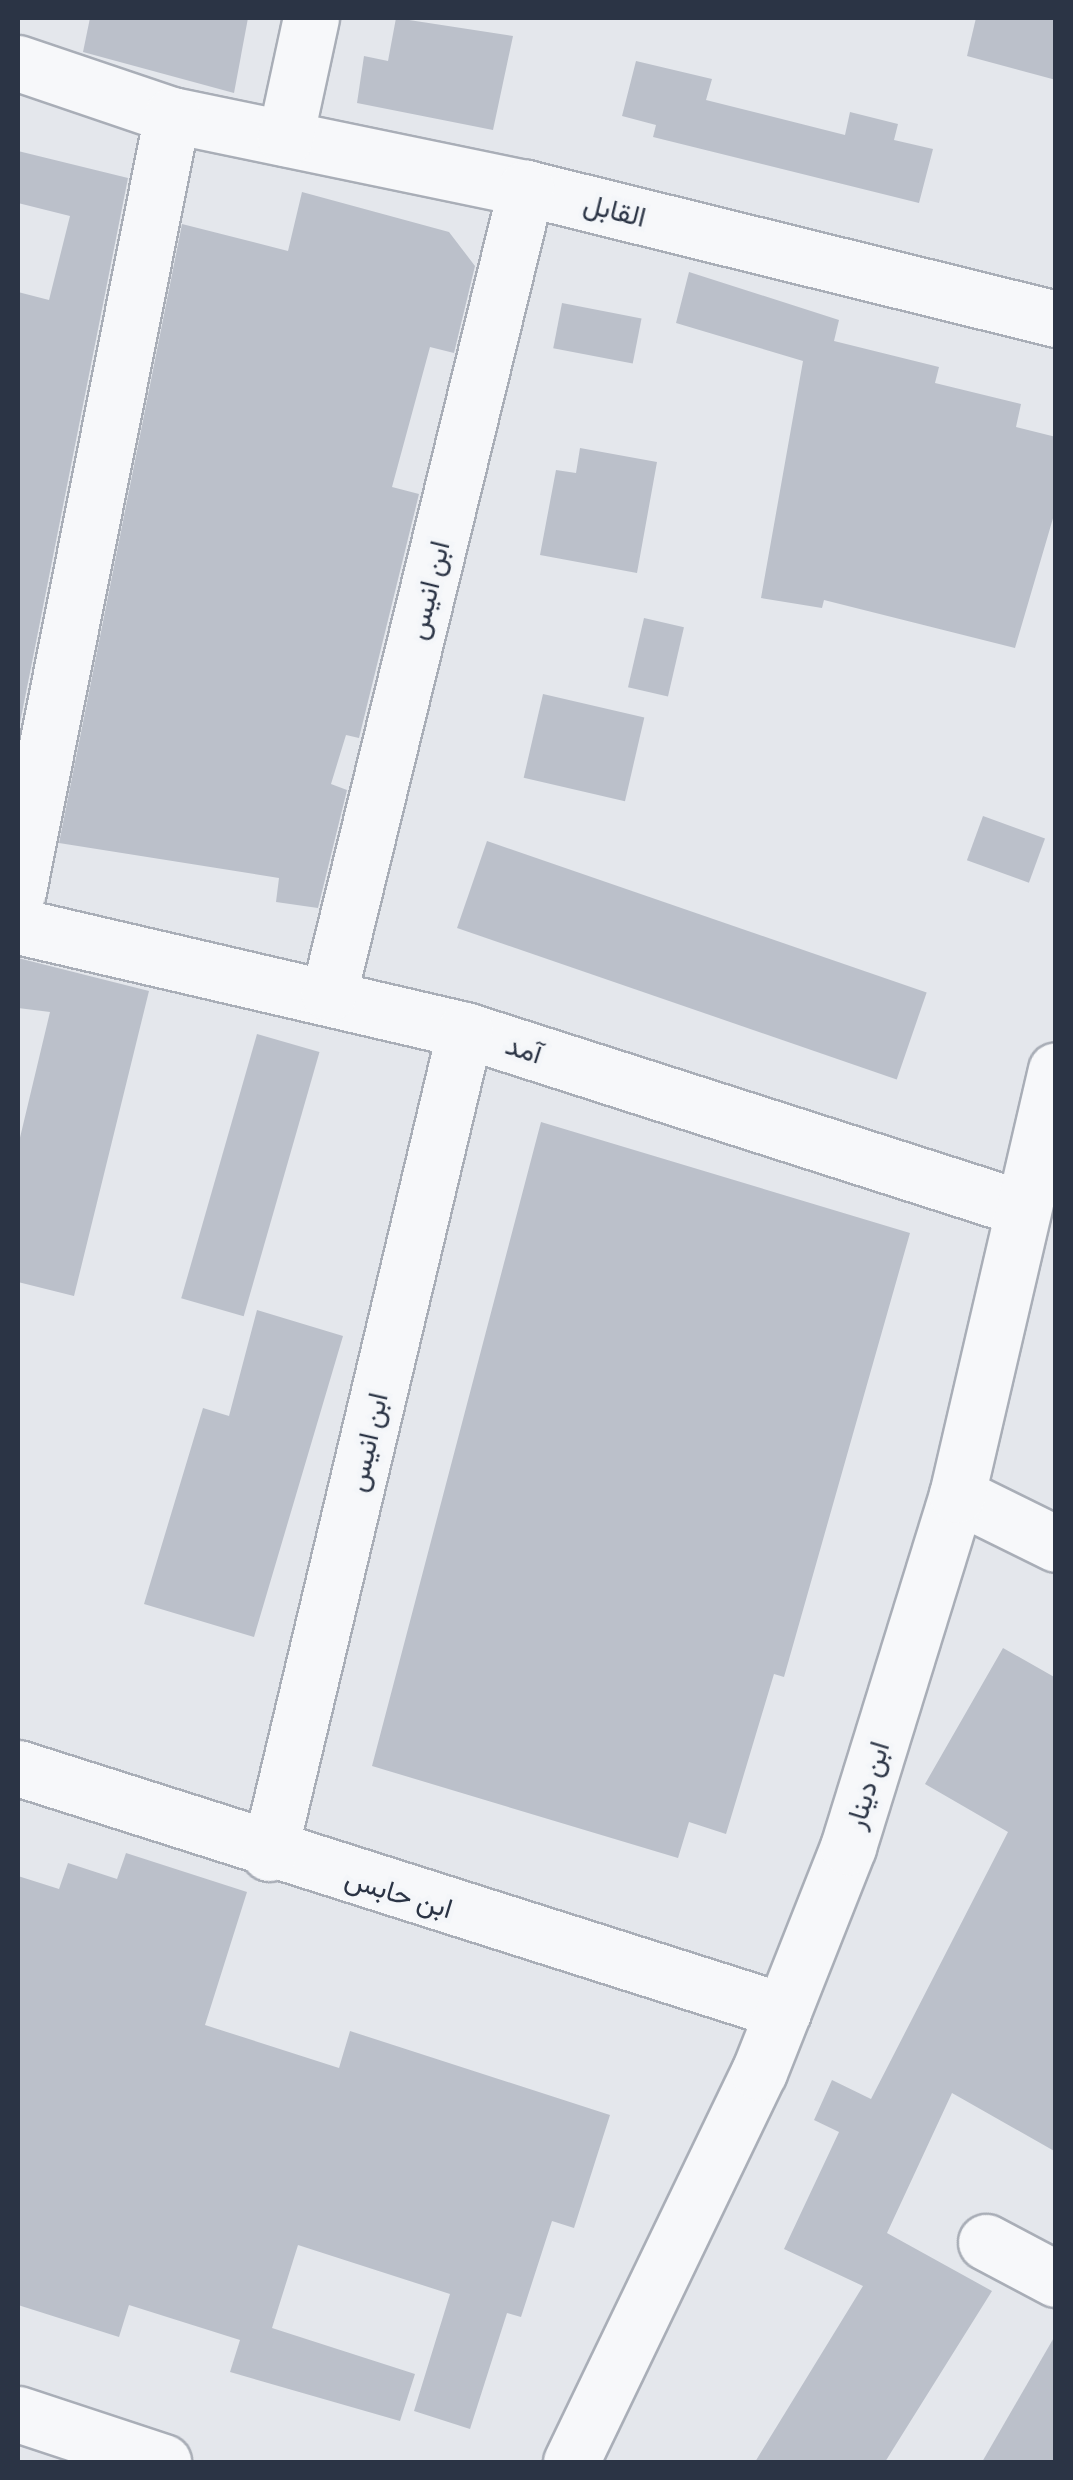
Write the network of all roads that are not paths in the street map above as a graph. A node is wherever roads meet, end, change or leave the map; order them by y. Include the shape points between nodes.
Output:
1 (311, 18) edge
2 (18, 63) edge
3 (172, 115) junction
4 (284, 138) junction
5 (526, 188) junction
6 (1056, 319) edge
7 (18, 891) edge
8 (18, 926) edge
9 (330, 992) junction
10 (465, 1030) junction
11 (1056, 1070) edge
12 (1021, 1208) junction
13 (957, 1495) junction
14 (1056, 1544) edge
15 (18, 1768) edge
16 (269, 1854) junction
17 (783, 2011) junction
18 (986, 2242) dead end
19 (1056, 2280) edge
20 (18, 2414) edge
21 (163, 2462) edge
22 (571, 2462) edge

1 - 4 street
2 - 3 street, القابل
3 - 4 street, القابل
3 - 7 street
4 - 5 street, القابل
5 - 6 street, القابل
5 - 9 street, ابن انيس
8 - 9 street, آمد
9 - 10 street, آمد
10 - 12 street, آمد
10 - 16 street, ابن انيس
11 - 12 street, ابن دينار
12 - 13 street, ابن دينار
13 - 14 street
13 - 17 street, ابن دينار via 848,1847
15 - 16 street, ابن حابس
16 - 17 street, ابن حابس
17 - 22 street, ابن دينار
18 - 19 street
20 - 21 street

